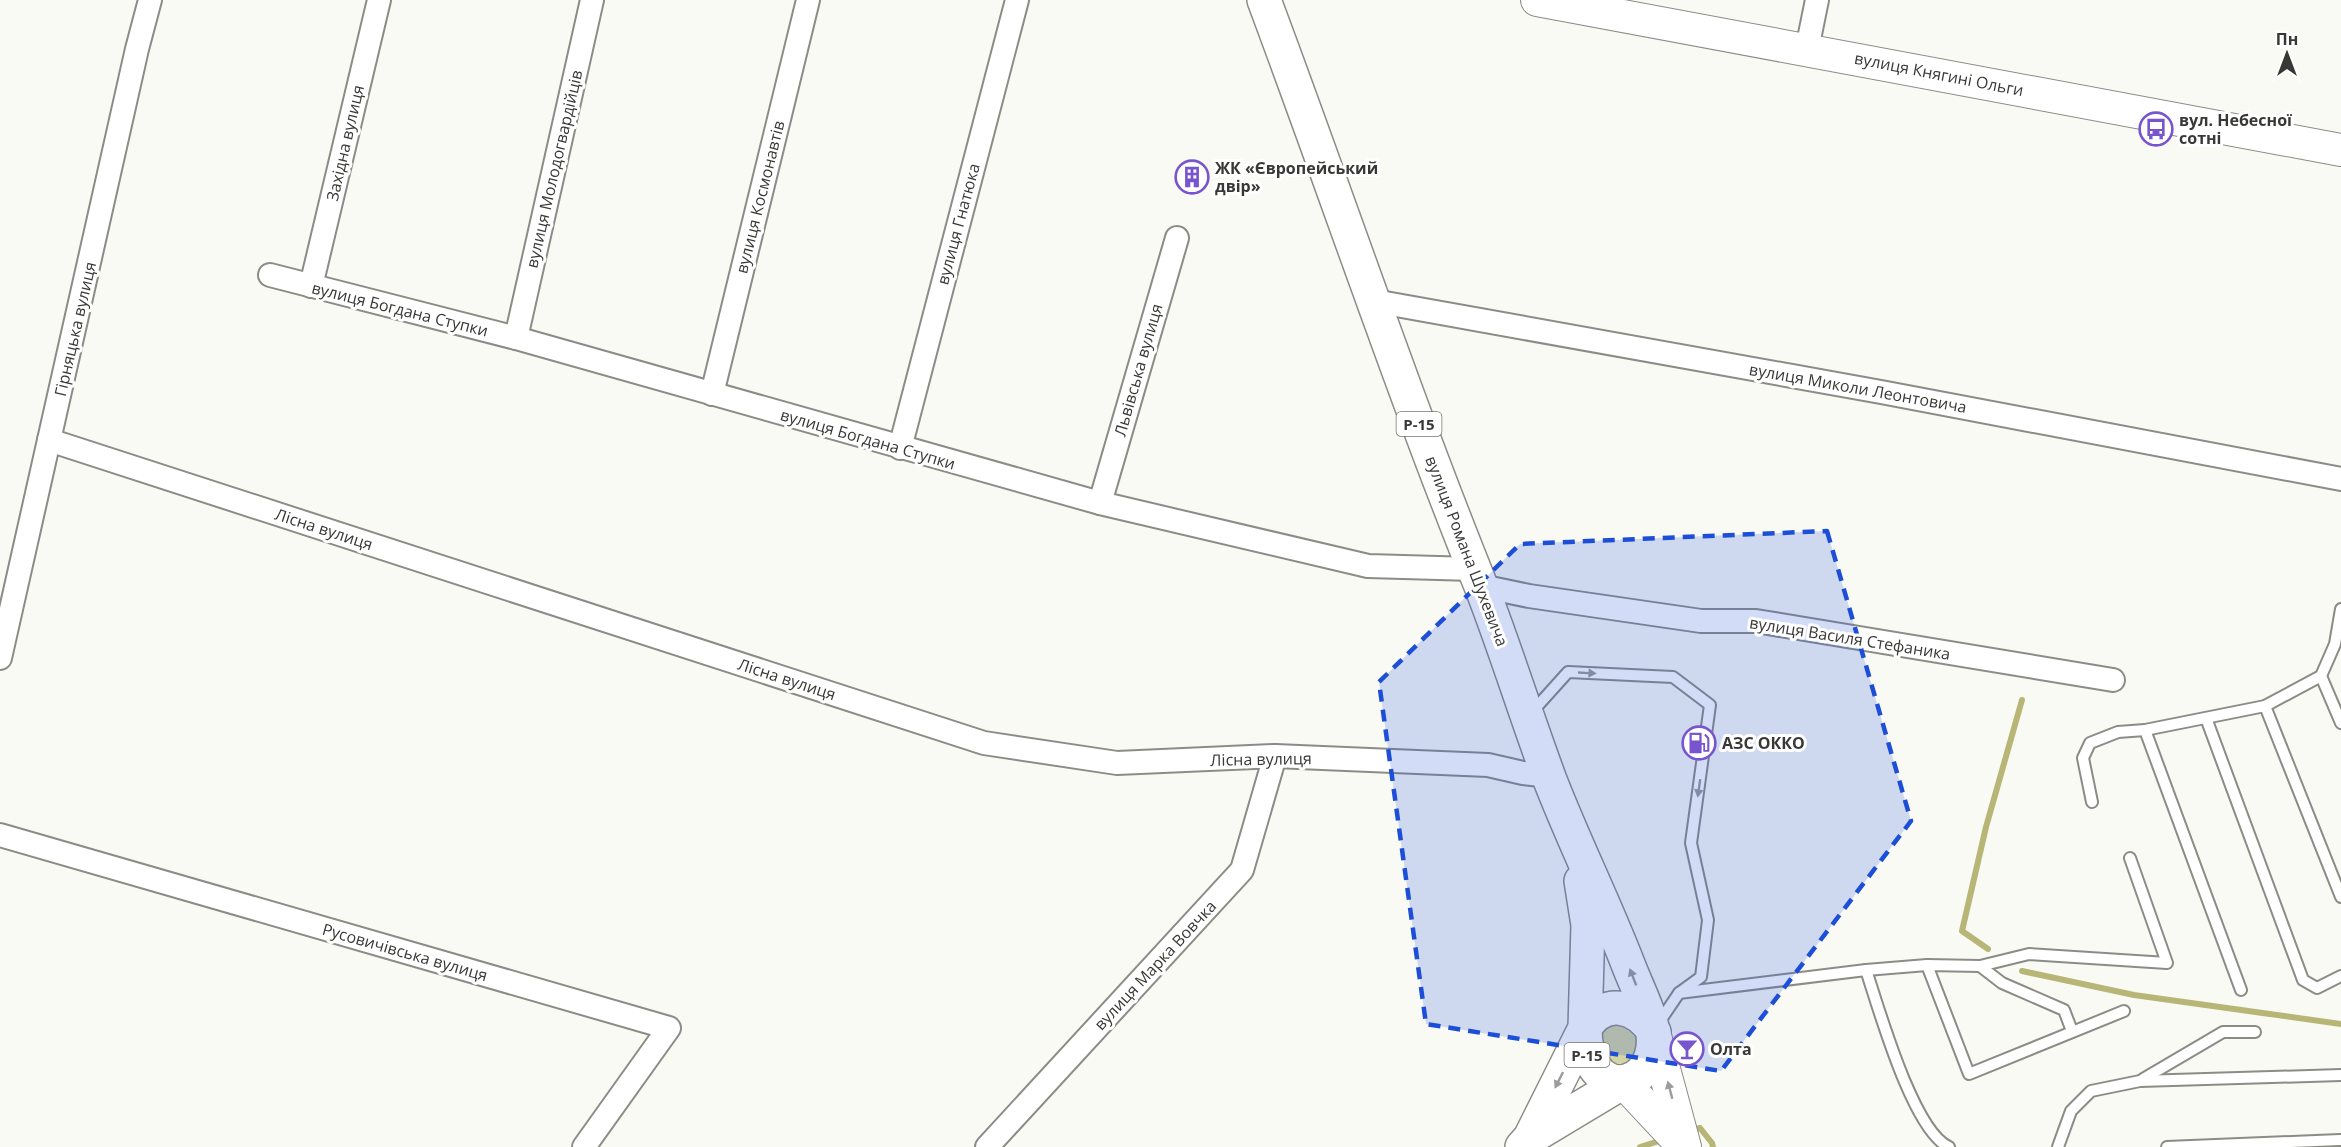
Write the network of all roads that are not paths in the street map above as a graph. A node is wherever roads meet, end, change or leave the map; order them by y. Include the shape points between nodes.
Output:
1 (150, 0) edge
2 (379, 0) edge
3 (592, 0) edge
4 (808, 0) edge
5 (1017, 0) edge
6 (1264, 0) edge
7 (1537, 0) edge
8 (1817, 0) edge
9 (1807, 50) junction
10 (2341, 150) edge
11 (1177, 238) dead end
12 (270, 275) dead end
13 (311, 286) junction
14 (1374, 301) junction
15 (516, 338) junction
16 (712, 393) junction
17 (50, 440) junction
18 (900, 448) junction
19 (2341, 479) edge
20 (1100, 503) junction
21 (1477, 577) junction
22 (2341, 609) edge
23 (2338, 646) edge
24 (0, 658) edge
25 (2321, 676) junction
26 (2113, 680) dead end
27 (2265, 706) junction
28 (1528, 717) junction
29 (2206, 718) junction
30 (2341, 723) edge
31 (2145, 730) junction
32 (1275, 756) junction
33 (1549, 776) junction
34 (2092, 802) dead end
35 (0, 835) edge
36 (1577, 847) junction
37 (2130, 858) dead end
38 (2341, 897) edge
39 (1928, 965) junction
40 (1980, 966) junction
41 (1866, 970) junction
42 (2341, 976) edge
43 (2241, 990) dead end
44 (1679, 993) junction
45 (2124, 1011) dead end
46 (1585, 1028) junction
47 (2073, 1031) junction
48 (1654, 1032) junction
49 (2255, 1032) dead end
50 (2341, 1075) edge
51 (2140, 1081) junction
52 (1623, 1082) junction
53 (2340, 1140) edge
54 (1526, 1143) edge
55 (584, 1147) edge
56 (987, 1147) edge
57 (1685, 1147) edge
58 (1949, 1147) edge
59 (2058, 1147) edge
60 (2167, 1147) edge

1 - 17 street, Гірняцька вулиця
2 - 13 street, Західна вулиця
3 - 15 street, вулиця Молодогвардійців
4 - 16 street, вулиця Космонавтів
5 - 18 street, вулиця Гнатюка
6 - 14 main road, вулиця Романа Шухевича / Р-15
7 - 9 street, вулиця Княгині Ольги
8 - 9 street
9 - 10 street, вулиця Княгині Ольги
11 - 20 street, Львівська вулиця
12 - 13 street, вулиця Богдана Ступки
13 - 15 street, вулиця Богдана Ступки
14 - 19 street, вулиця Миколи Леонтовича
14 - 21 main road, вулиця Романа Шухевича / Р-15
15 - 16 street, вулиця Богдана Ступки
16 - 18 street, вулиця Богдана Ступки
17 - 24 street, Гірняцька вулиця
17 - 32 street, Лісна вулиця via 984,742 1117,763
18 - 20 street, вулиця Богдана Ступки
20 - 21 street, вулиця Богдана Ступки via 1368,566
21 - 26 street, вулиця Василя Стефаника via 1529,596 1701,621 1756,621
21 - 28 main road, вулиця Романа Шухевича / Р-15
22 - 23 lane
23 - 25 lane
25 - 27 lane
25 - 30 lane
27 - 29 lane
27 - 38 lane
28 - 33 main road, вулиця Романа Шухевича / Р-15
28 -> 44 lane via 1568,672 1673,677 1710,705 1691,843 1708,920 1701,977
29 - 31 lane
29 - 42 lane via 2303,980 2317,988
31 - 34 lane via 2118,732 2090,742 2083,758
31 - 43 lane
32 - 33 street, Лісна вулиця via 1488,765
32 - 56 street, вулиця Марка Вовчка via 1242,870
33 - 36 main road, вулиця Романа Шухевича / Р-15
35 - 55 street, Русовичівська вулиця via 669,1028
36 - 46 main road, Р-15 via 1588,924
48 -> 36 main road, вулиця Романа Шухевича / Р-15
37 - 40 lane via 2167,963 2029,954
39 - 40 lane
39 - 41 lane
39 - 47 lane via 1969,1074
40 - 47 lane via 2002,983 2064,1010
41 - 44 lane
41 - 58 lane via 1893,1054 1919,1114
44 - 48 lane
45 - 47 lane
46 - 48 main road, Р-15 via 1604,1011 1623,1009 1641,1015
46 - 52 main road, Р-15 via 1587,1054 1593,1067 1606,1078
46 -> 54 main road, Р-15
48 - 52 main road, Р-15 via 1653,1051 1646,1067 1635,1078
57 -> 48 street
49 - 51 lane via 2223,1032
50 - 51 lane
51 - 59 lane via 2091,1090 2072,1112
52 - 54 main road, Р-15
52 - 57 street
53 - 60 lane

